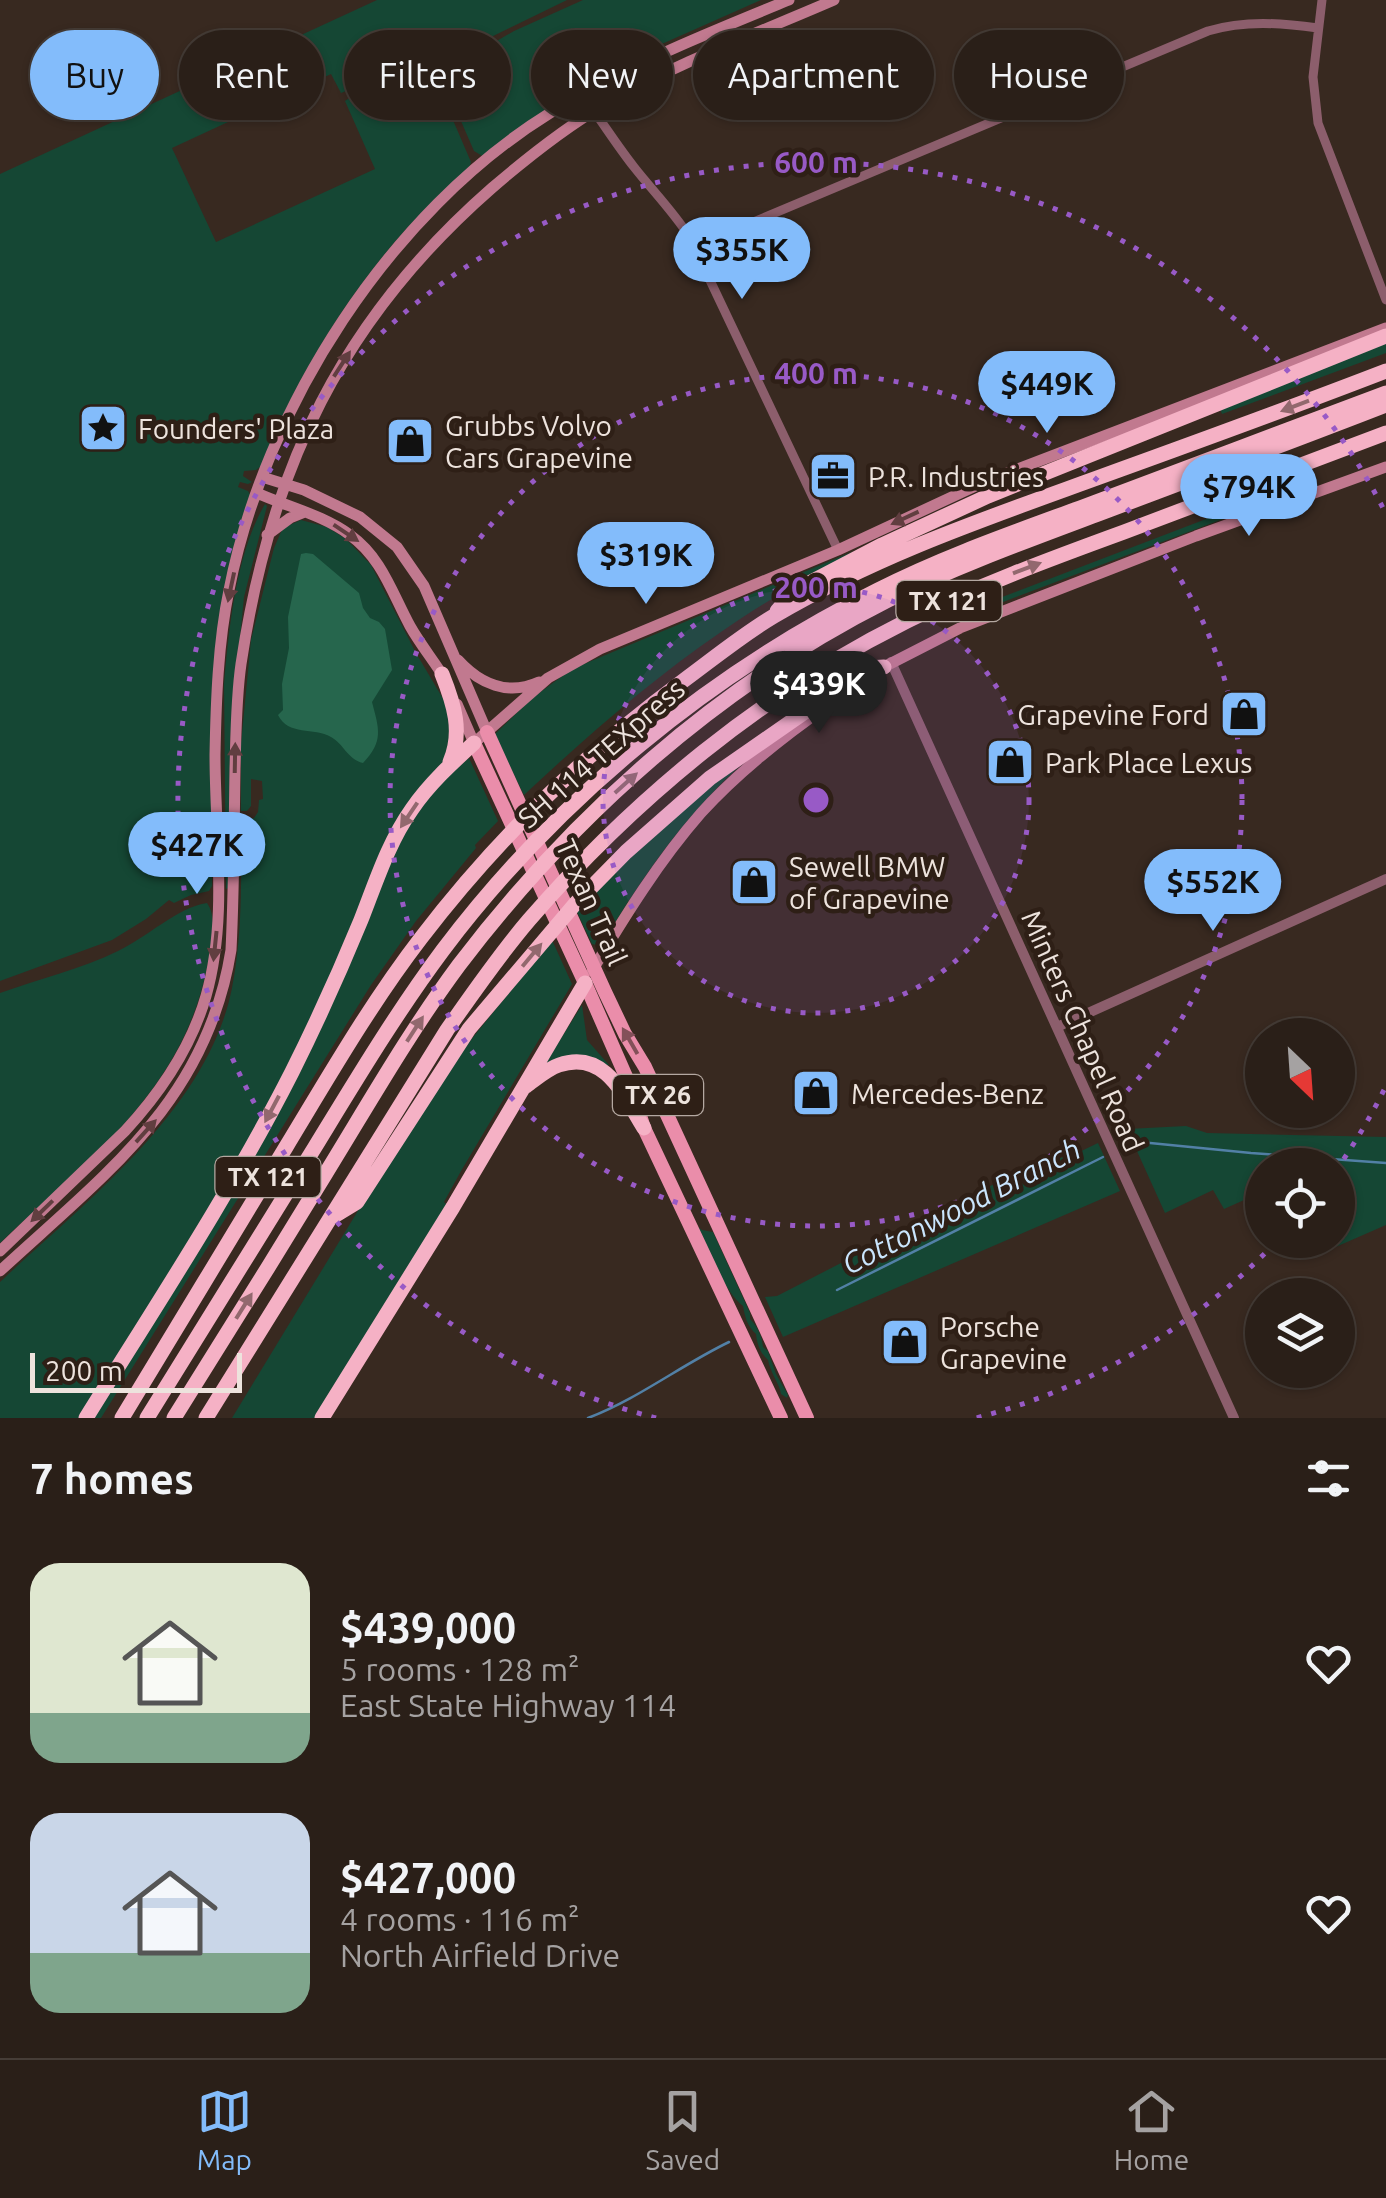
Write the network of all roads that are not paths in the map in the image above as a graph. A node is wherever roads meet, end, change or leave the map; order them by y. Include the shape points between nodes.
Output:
1 (786, 0) edge
2 (834, 0) edge
3 (1322, 0) edge
4 (1318, 28) junction
5 (673, 50) edge
6 (673, 70) edge
7 (540, 120) edge
8 (582, 120) edge
9 (600, 120) edge
10 (479, 167) junction
11 (496, 184) junction
12 (694, 247) junction
13 (1386, 300) edge
14 (1386, 328) edge
15 (1386, 336) edge
16 (1386, 371) edge
17 (1386, 393) edge
18 (1386, 406) edge
19 (1386, 432) edge
20 (1386, 467) edge
21 (262, 477) junction
22 (284, 483) junction
23 (257, 494) junction
24 (278, 503) junction
25 (305, 512) junction
26 (267, 535) junction
27 (838, 550) junction
28 (410, 565) junction
29 (388, 580) junction
30 (771, 618) junction
31 (453, 656) junction
32 (888, 664) junction
33 (442, 674) junction
34 (548, 678) junction
35 (481, 738) junction
36 (449, 766) junction
37 (513, 806) junction
38 (1386, 879) edge
39 (594, 968) junction
40 (585, 983) junction
41 (1057, 1027) junction
42 (522, 1088) junction
43 (644, 1128) junction
44 (330, 1218) junction
45 (688, 1220) junction
46 (716, 1224) junction
47 (0, 1251) edge
48 (0, 1271) edge
49 (772, 1399) junction
50 (799, 1401) junction
51 (86, 1418) edge
52 (122, 1418) edge
53 (148, 1418) edge
54 (174, 1418) edge
55 (206, 1418) edge
56 (322, 1418) edge
57 (781, 1418) edge
58 (807, 1418) edge
59 (1234, 1418) edge

1 - 5 main road
2 - 6 main road
3 - 4 street
4 - 12 street via 1244,23 1208,30
4 - 13 street via 1318,123
7 - 10 main road
8 - 11 main road
9 - 12 street
10 - 11 main road
10 - 21 main road via 413,231 358,298 295,403
22 -> 11 main road via 334,375 380,308 443,232
12 - 27 street
14 -> 27 main road via 984,482
15 - 30 highway via 940,518 794,591
16 -> 30 highway, TX 121 via 914,545
17 - 53 highway, SH 114 TEXpress via 878,590 745,668 634,750 546,832 444,948
54 -> 18 highway, SH 114 TEXpress via 459,966 559,846 633,775 800,651 932,579
44 -> 19 highway, TX 121 via 447,1030 527,923 608,836 726,734 858,647 978,587
20 - 32 main road via 960,628
21 - 22 main road, Texan Trail
21 - 23 main road
22 - 24 main road
22 - 28 main road, Texan Trail via 360,516
23 - 24 main road, Texan Trail
23 -> 47 main road via 229,588 219,668 216,939 206,998 180,1057 144,1110
24 - 25 main road, Texan Trail
24 - 26 main road
25 - 26 main road
25 -> 29 main road, Texan Trail via 349,534
48 -> 26 main road via 157,1118 211,1028 231,950 240,666
27 - 34 main road via 638,632
28 - 29 main road
28 - 31 main road, Texan Trail
29 - 33 main road, Texan Trail
30 - 52 highway, TX 121 via 577,766 461,888 361,1025
31 - 34 main road via 496,687
31 - 35 main road, Texan Trail
32 - 39 main road via 777,742 719,794 667,855
32 - 41 street, Minters Chapel Road
44 -> 32 highway via 357,1202 469,1029 606,871 740,756 868,668
33 - 35 main road, Texan Trail
33 - 36 highway via 457,733
34 - 35 main road
35 - 36 highway
35 - 37 main road, Texan Trail / TX 26
36 -> 51 highway via 400,828 312,1030 236,1175
37 - 39 main road, Texan Trail
37 - 40 main road, Texan Trail / TX 26
38 - 41 street
39 - 40 main road
46 -> 39 main road, Texan Trail / TX 26
40 - 42 highway
40 - 43 main road, Texan Trail / TX 26
41 - 59 street, Minters Chapel Road
42 - 43 highway via 553,1067 587,1063 614,1079
42 - 56 highway
43 - 45 main road, Texan Trail / TX 26
44 - 55 highway, TX 121
45 - 46 main road via 704,1228
45 - 49 main road, Texan Trail / TX 26
46 - 50 main road, Texan Trail / TX 26
49 - 50 main road
49 - 57 main road, Texan Trail / TX 26
50 - 58 main road, Texan Trail / TX 26

